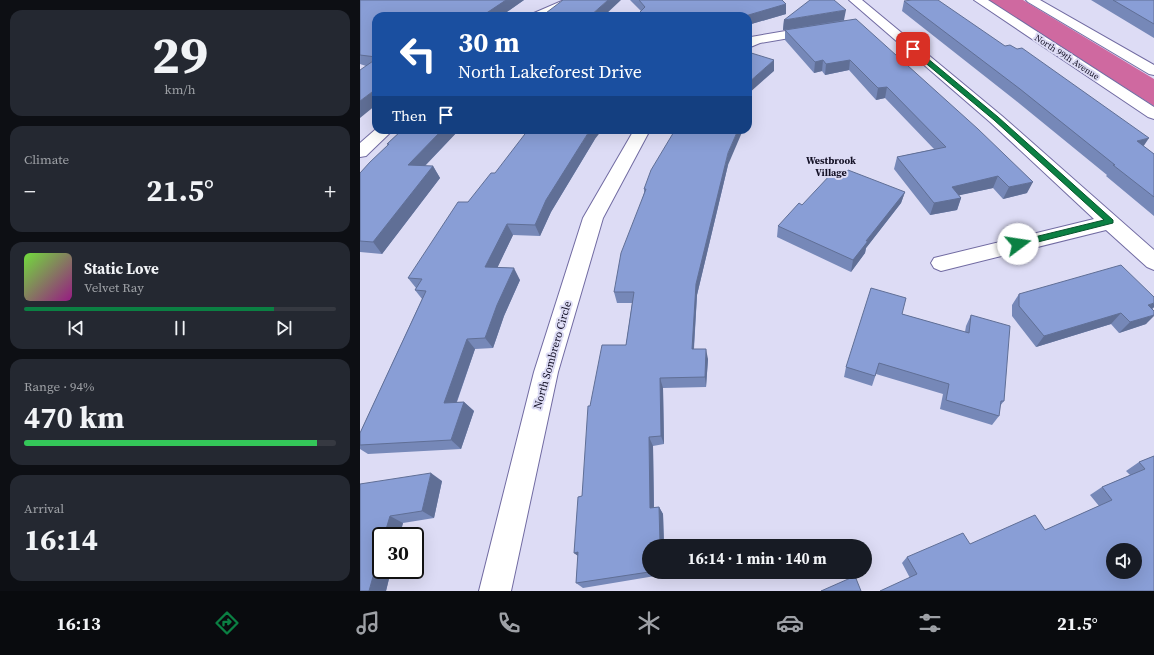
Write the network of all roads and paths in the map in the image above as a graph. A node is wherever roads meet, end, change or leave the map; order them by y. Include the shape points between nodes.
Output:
1 (574, 0) edge
2 (855, 0) edge
3 (980, 0) edge
4 (1032, 0) edge
5 (547, 12) edge
6 (825, 29) edge
7 (752, 42) edge
8 (1153, 69) edge
9 (1154, 114) edge
10 (380, 134) edge
11 (640, 134) edge
12 (360, 152) edge
13 (1110, 222) junction
14 (1154, 262) edge
15 (941, 263) dead end
16 (495, 591) edge

1 - 5 street
2 - 13 street via 870,21 996,119
3 - 9 street, North 99th Avenue
4 - 8 street
6 - 7 street
10 - 12 street
11 - 16 street, North Sombrero Circle via 593,218 546,372
13 - 14 street
13 - 15 street

